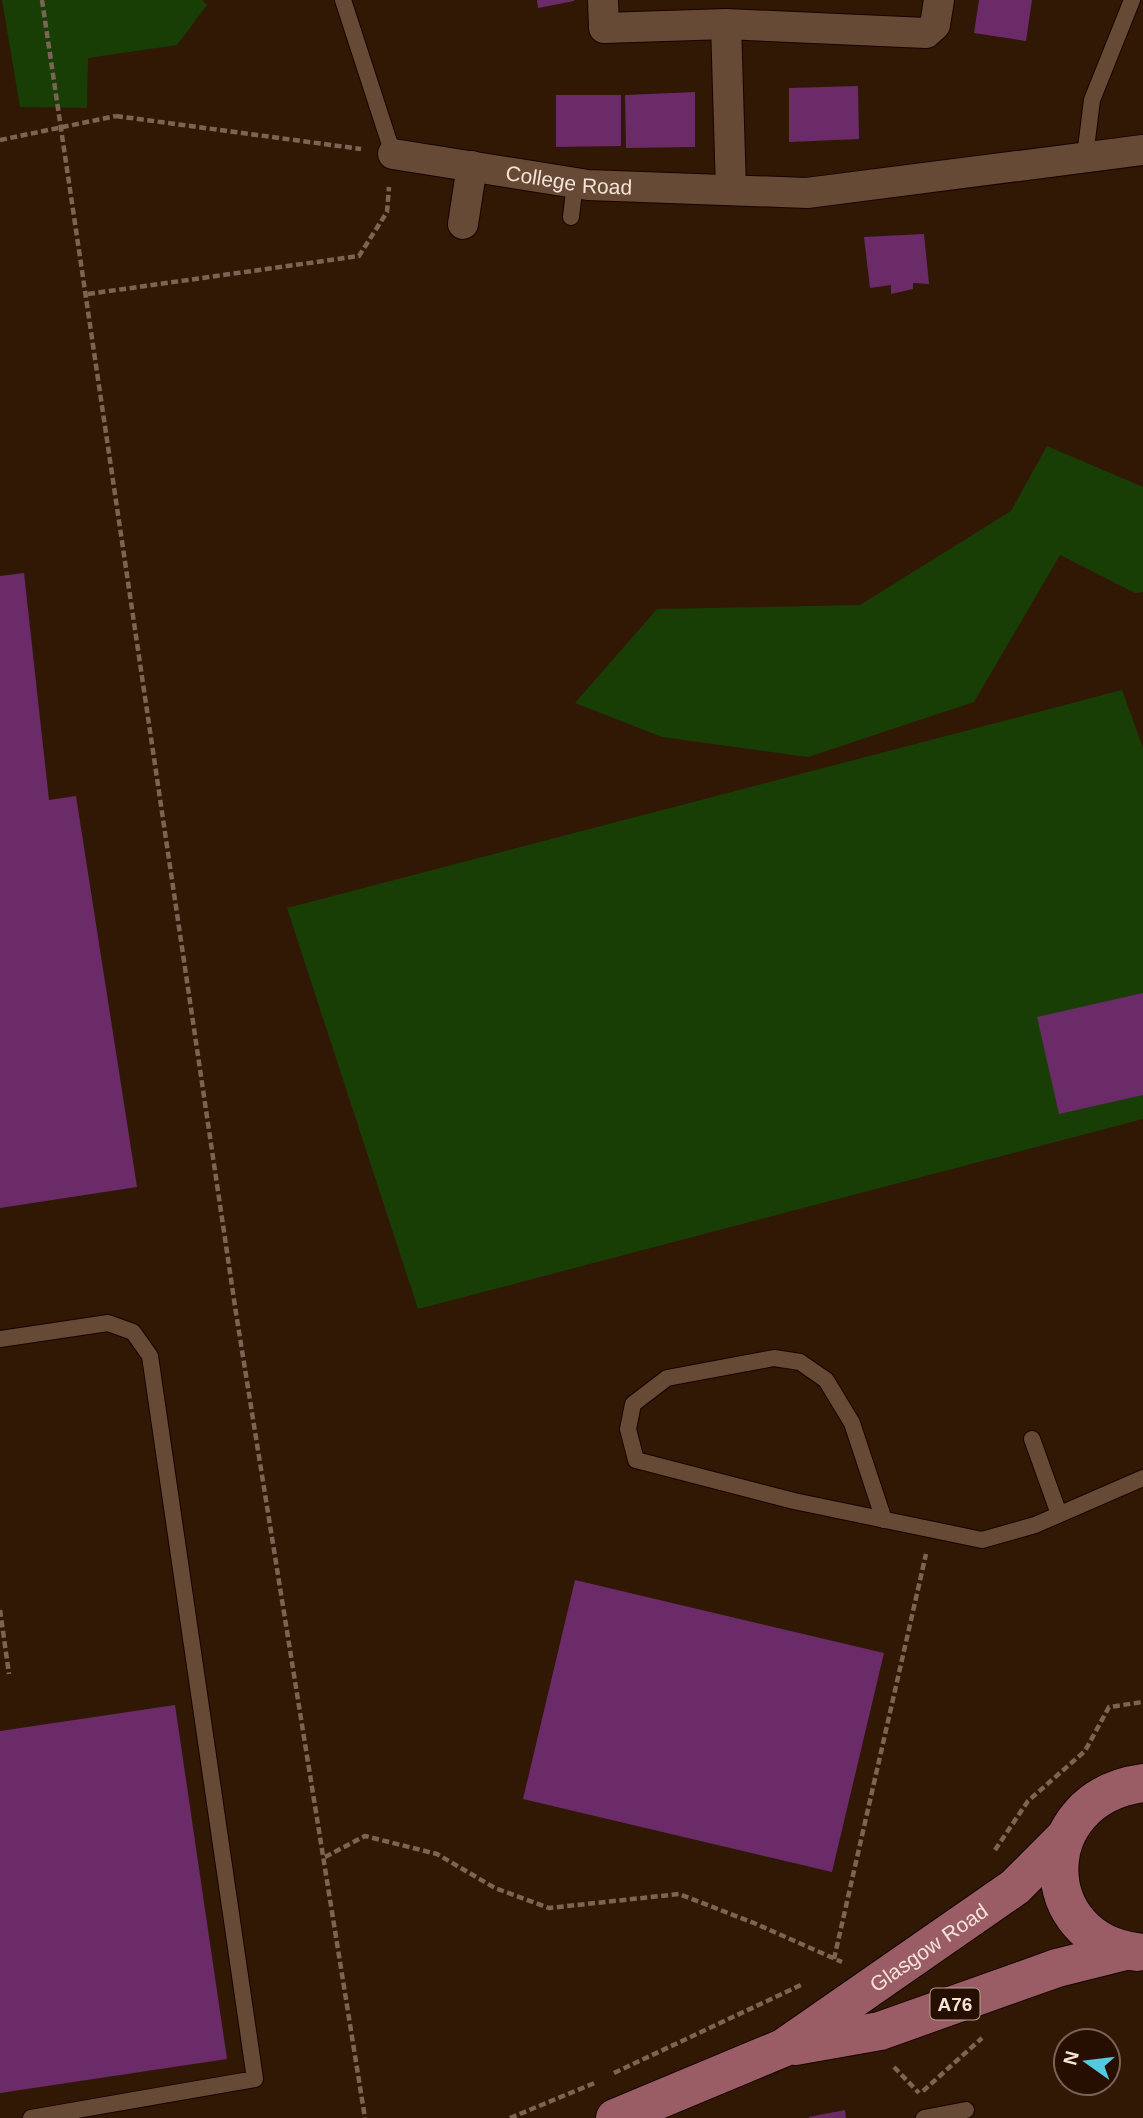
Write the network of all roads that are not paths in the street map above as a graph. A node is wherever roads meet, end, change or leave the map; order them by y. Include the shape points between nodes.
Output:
1 (343, 0) edge
2 (603, 0) edge
3 (939, 0) edge
4 (1132, 0) edge
5 (726, 24) junction
6 (1143, 150) edge
7 (393, 154) joint
8 (1085, 156) junction
9 (472, 166) junction
10 (575, 183) junction
11 (731, 190) junction
12 (571, 217) dead end
13 (463, 224) dead end
14 (0, 1339) edge
15 (1032, 1439) dead end
16 (1143, 1478) edge
17 (1059, 1514) junction
18 (884, 1520) junction
19 (1143, 1783) edge
20 (1065, 1837) junction
21 (1138, 1953) edge
22 (783, 2048) junction
23 (966, 2110) dead end
24 (31, 2118) edge
25 (615, 2118) edge
26 (924, 2118) edge

1 - 7 lane
2 - 5 street via 604,28
3 - 5 street via 936,25 926,33
4 - 8 lane via 1092,100
5 - 11 street
6 - 8 street, College Road
7 - 9 street, College Road
8 - 11 street, College Road via 807,192
9 - 10 street, College Road
9 - 13 street
10 - 11 street, College Road
10 - 12 lane
14 - 24 lane via 108,1323 133,1332 150,1356 255,2079
15 - 17 lane
16 - 17 lane
17 - 18 lane via 982,1540
18 - 18 lane via 794,1502 636,1460 628,1429 633,1404 667,1378 774,1358 800,1362 826,1380 852,1423
19 - 20 main road, A76 via 1119,1786 1097,1797 1077,1815
20 - 21 main road, A76 via 1059,1866 1076,1920 1098,1940
20 - 22 main road, Glasgow Road / A76 via 1014,1887
21 - 22 main road, Glasgow Road / A76 via 1056,1968 880,2031
22 - 25 main road, Glasgow Road / A76
23 - 26 lane

